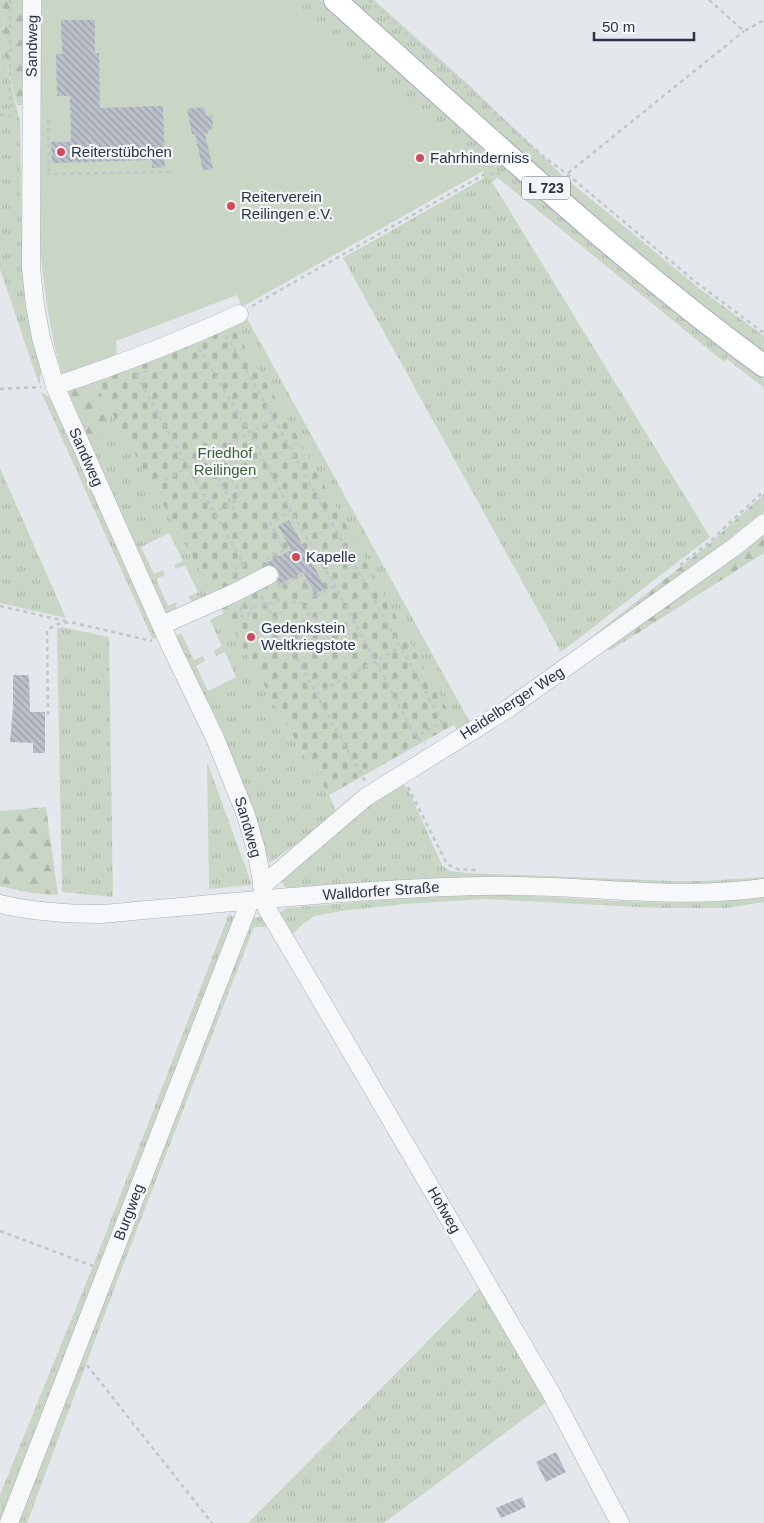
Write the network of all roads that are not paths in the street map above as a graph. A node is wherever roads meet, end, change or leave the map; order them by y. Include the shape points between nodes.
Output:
1 (32, 0) edge
2 (335, 0) edge
3 (239, 314) road end
4 (764, 366) edge
5 (55, 386) junction
6 (764, 523) edge
7 (269, 574) road end
8 (162, 625) junction
9 (764, 888) edge
10 (259, 896) junction
11 (0, 904) edge
12 (8, 1523) edge
13 (620, 1523) edge

1 - 5 street, Sandweg via 31,268 34,305
2 - 4 main road, L 723 via 623,256
3 - 5 street via 134,360
5 - 8 street, Sandweg
6 - 10 street, Heidelberger Weg via 509,708 366,797
7 - 8 street
8 - 10 street, Sandweg via 237,790 256,849
9 - 10 street, Walldorfer Straße via 655,893 482,886
10 - 11 street, Walldorfer Straße via 102,914 36,912
10 - 12 street, Burgweg via 106,1271
10 - 13 street, Hofweg via 551,1394

